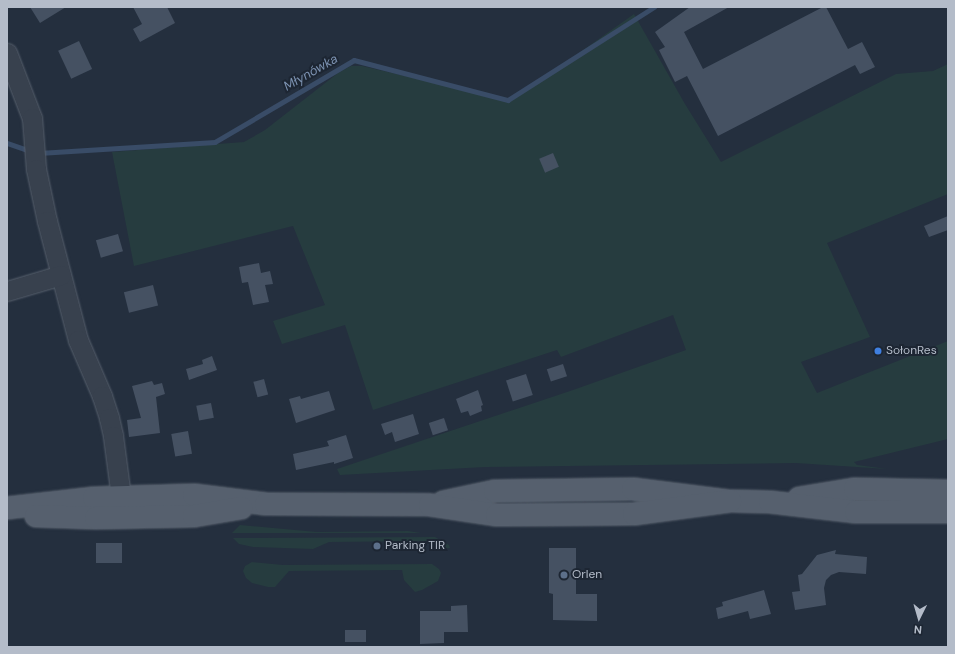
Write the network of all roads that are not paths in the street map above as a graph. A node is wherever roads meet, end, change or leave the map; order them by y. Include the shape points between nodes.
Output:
1 (7, 53) edge
2 (61, 275) junction
3 (7, 291) edge
4 (948, 491) edge
5 (121, 497) junction
6 (770, 502) junction
7 (266, 504) junction
8 (7, 508) edge
9 (948, 512) edge
10 (7, 514) edge

1 - 2 street via 32,118 36,169
2 - 3 street
2 - 5 street via 78,340 109,418
4 - 6 main road via 855,490
5 - 7 main road via 194,495
5 - 8 main road
6 - 7 main road via 730,502 634,514 496,515 430,505
6 - 9 main road via 856,512
7 - 10 main road via 194,516 96,518

